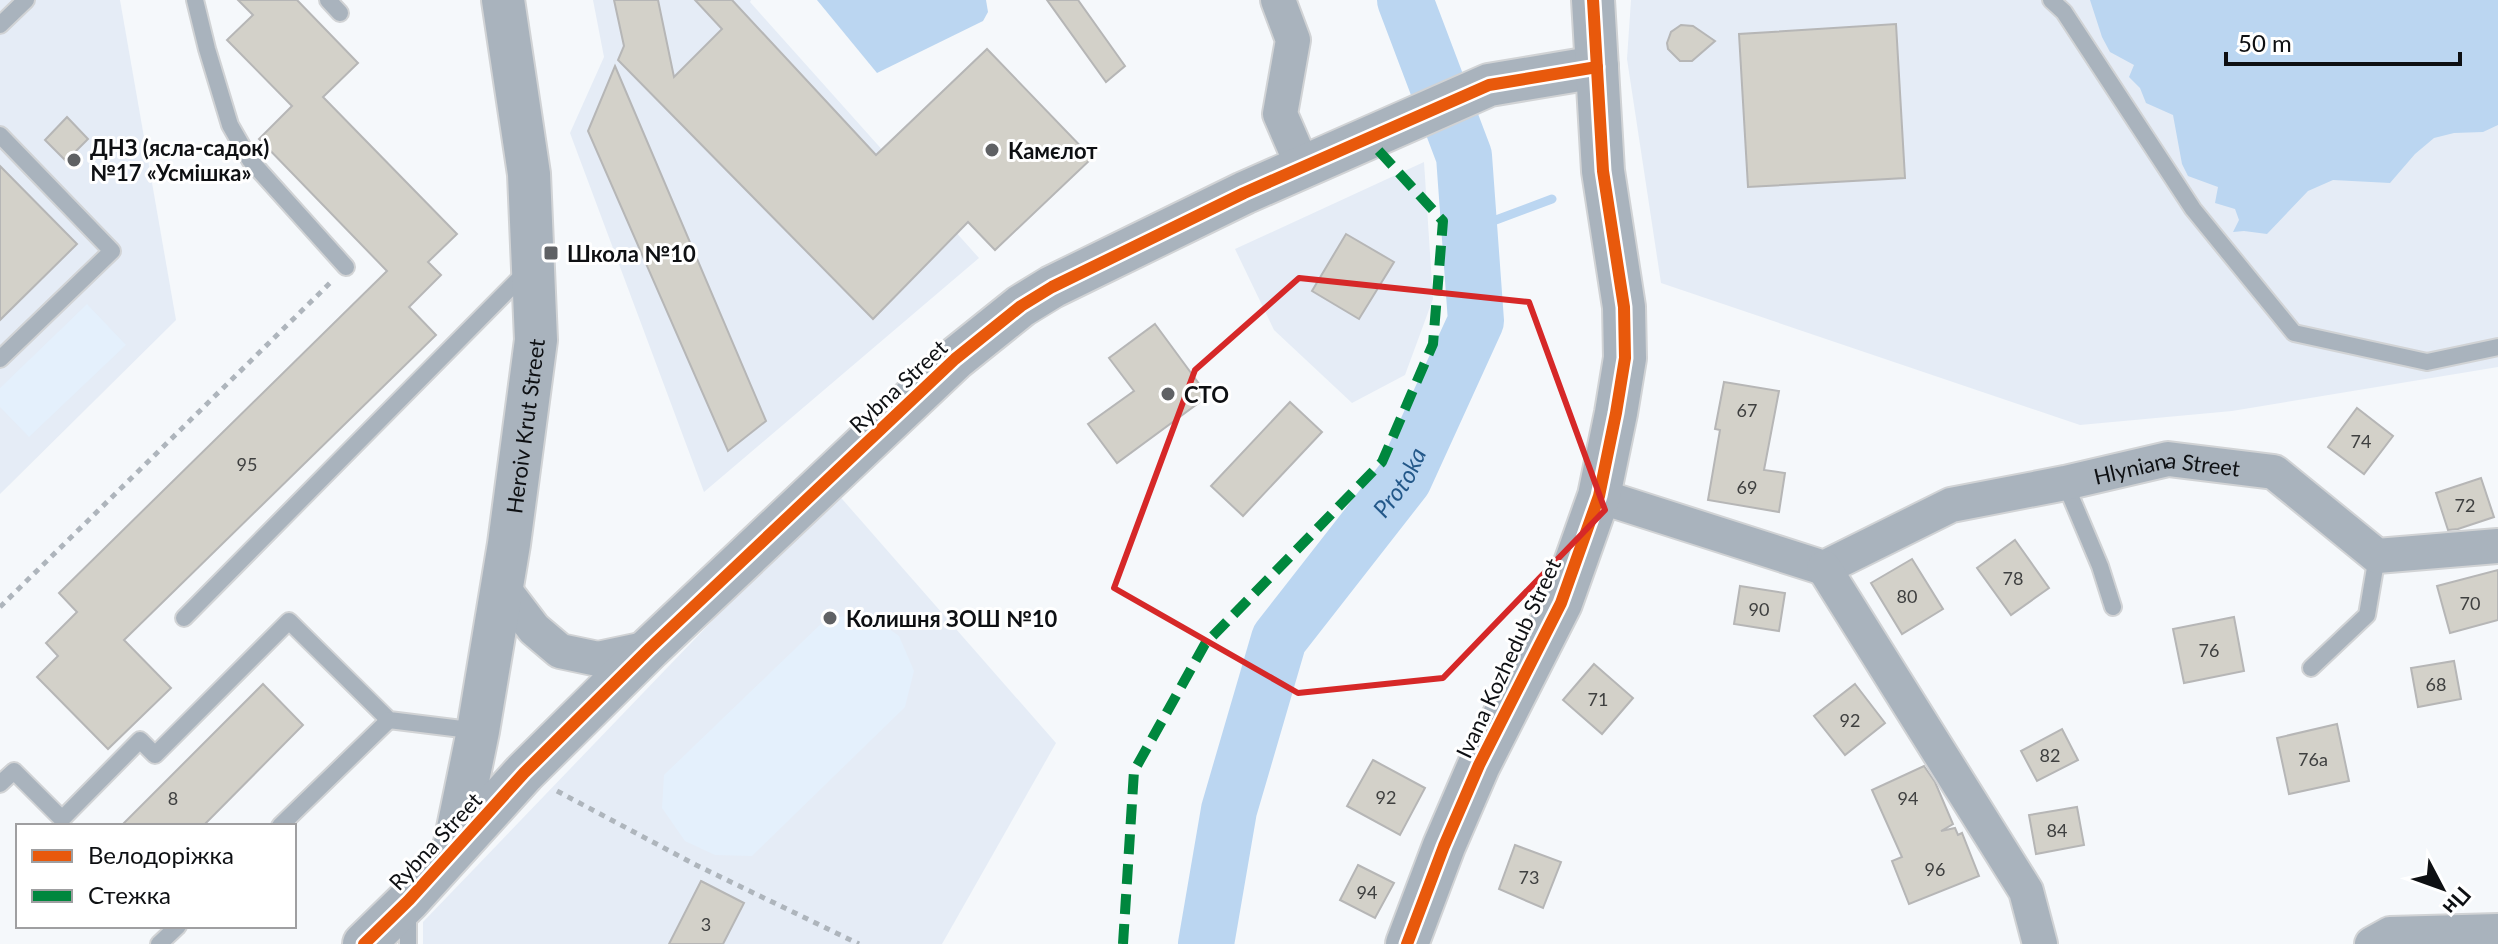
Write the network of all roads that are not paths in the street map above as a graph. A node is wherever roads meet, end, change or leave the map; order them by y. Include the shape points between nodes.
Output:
1 (26, 0) edge
2 (195, 0) edge
3 (328, 0) edge
4 (503, 0) edge
5 (1278, 0) edge
6 (1593, 0) edge
7 (2051, 0) edge
8 (340, 13) dead end
9 (0, 25) edge
10 (1597, 67) junction
11 (0, 135) edge
12 (1303, 167) junction
13 (533, 265) junction
14 (346, 267) road end
15 (2498, 347) edge
16 (0, 359) edge
17 (2065, 483) junction
18 (1599, 496) junction
19 (2498, 546) edge
20 (2377, 556) junction
21 (1824, 568) junction
22 (502, 587) junction
23 (2113, 607) dead end
24 (184, 618) dead end
25 (650, 648) junction
26 (2311, 668) dead end
27 (389, 720) junction
28 (478, 731) junction
29 (0, 784) edge
30 (282, 824) edge
31 (454, 849) junction
32 (409, 900) junction
33 (176, 928) edge
34 (2498, 931) edge
35 (159, 944) edge
36 (364, 944) edge
37 (408, 944) edge
38 (1407, 944) edge
39 (2040, 944) edge
40 (2372, 944) edge

1 - 9 lane
2 - 14 lane via 230,125 250,160
3 - 8 lane
4 - 13 street, Heroiv Krut Street via 529,174
5 - 12 street via 1293,40 1280,114
6 - 10 street, Ivana Kozhedub Street
7 - 15 lane via 2064,12 2193,209 2294,333 2427,362
10 - 12 street, Rybna Street via 1489,85
10 - 18 street, Ivana Kozhedub Street via 1625,358
11 - 16 lane via 112,251
12 - 25 street, Rybna Street via 1052,287 998,323
13 - 22 street, Heroiv Krut Street via 536,340
13 - 24 lane
17 - 20 street, Hlyniana Street via 2168,459 2274,472
17 - 21 street, Hlyniana Street via 1951,505
17 - 23 lane
18 - 21 street
18 - 38 street, Ivana Kozhedub Street via 1561,603 1479,765
19 - 20 street
20 - 26 lane via 2367,615
21 - 39 street via 2026,891
22 - 25 street via 534,629 560,651 598,659
22 - 28 street, Heroiv Krut Street
25 - 31 street, Rybna Street
27 - 28 lane
27 - 29 lane via 289,621 155,755 140,740 62,819 14,771
27 - 30 lane
28 - 31 street, Heroiv Krut Street
31 - 32 street, Rybna Street
32 - 36 street, Rybna Street
32 - 37 lane
33 - 35 lane
34 - 40 street via 2390,934

